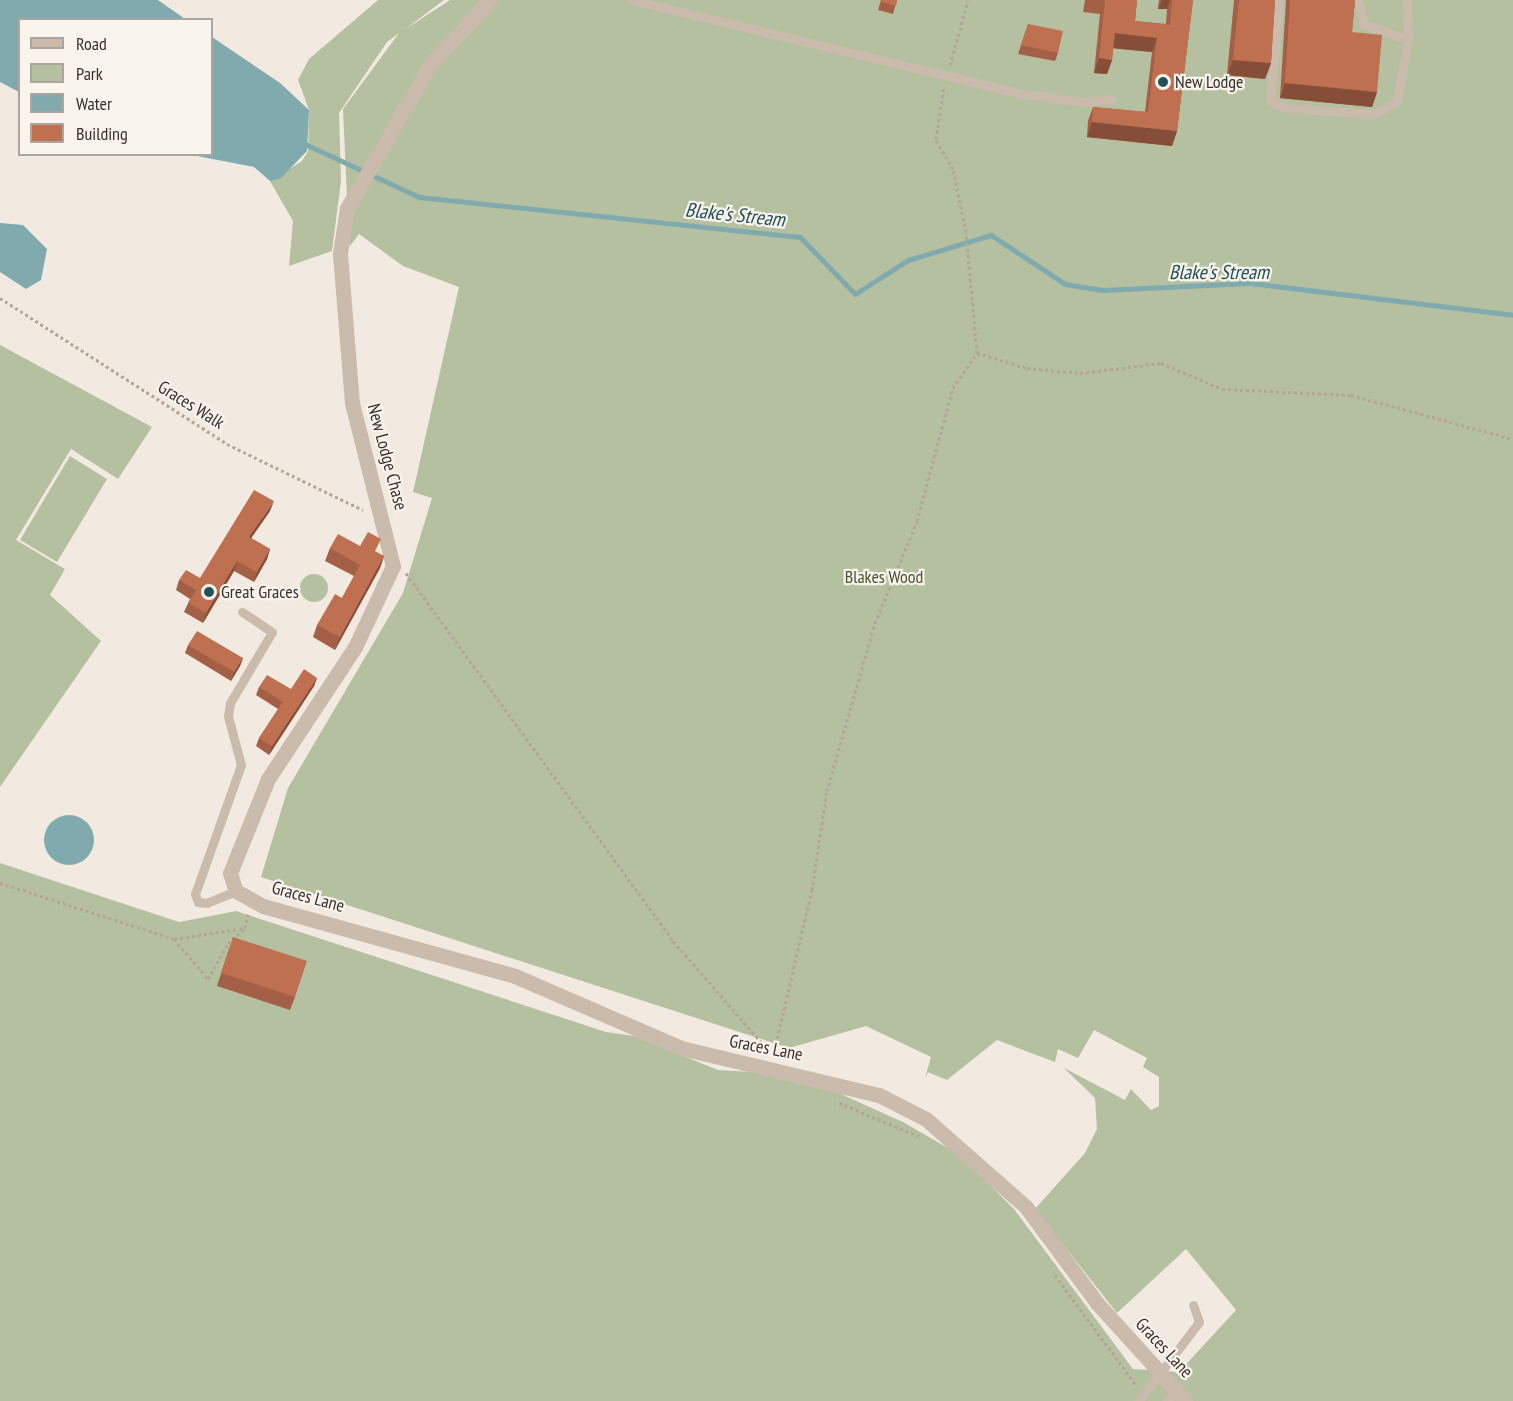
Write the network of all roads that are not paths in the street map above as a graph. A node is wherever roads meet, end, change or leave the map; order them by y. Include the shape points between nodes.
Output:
1 (490, 0) edge
2 (632, 0) edge
3 (1279, 0) edge
4 (1358, 0) edge
5 (1407, 0) edge
6 (1408, 40) junction
7 (1113, 99) dead end
8 (242, 612) dead end
9 (236, 891) junction
10 (1194, 1305) dead end
11 (1164, 1375) junction
12 (1177, 1398) edge
13 (1139, 1401) edge

1 - 9 street, New Lodge Chase via 430,65 393,122 360,179 341,231 352,403 393,558 390,580 355,647 268,778 230,873
2 - 7 lane via 948,72 1025,94 1083,102
3 - 6 lane via 1270,89 1276,105 1387,111 1397,101
4 - 6 lane via 1364,24
5 - 6 lane
8 - 9 lane via 272,632 230,703 228,717 241,765 195,894 198,902 207,903
9 - 11 street, Graces Lane via 250,901 515,975 681,1048 879,1095 926,1119 1026,1207 1097,1303
10 - 11 lane via 1198,1322
11 - 12 street, Graces Lane
11 - 13 lane

